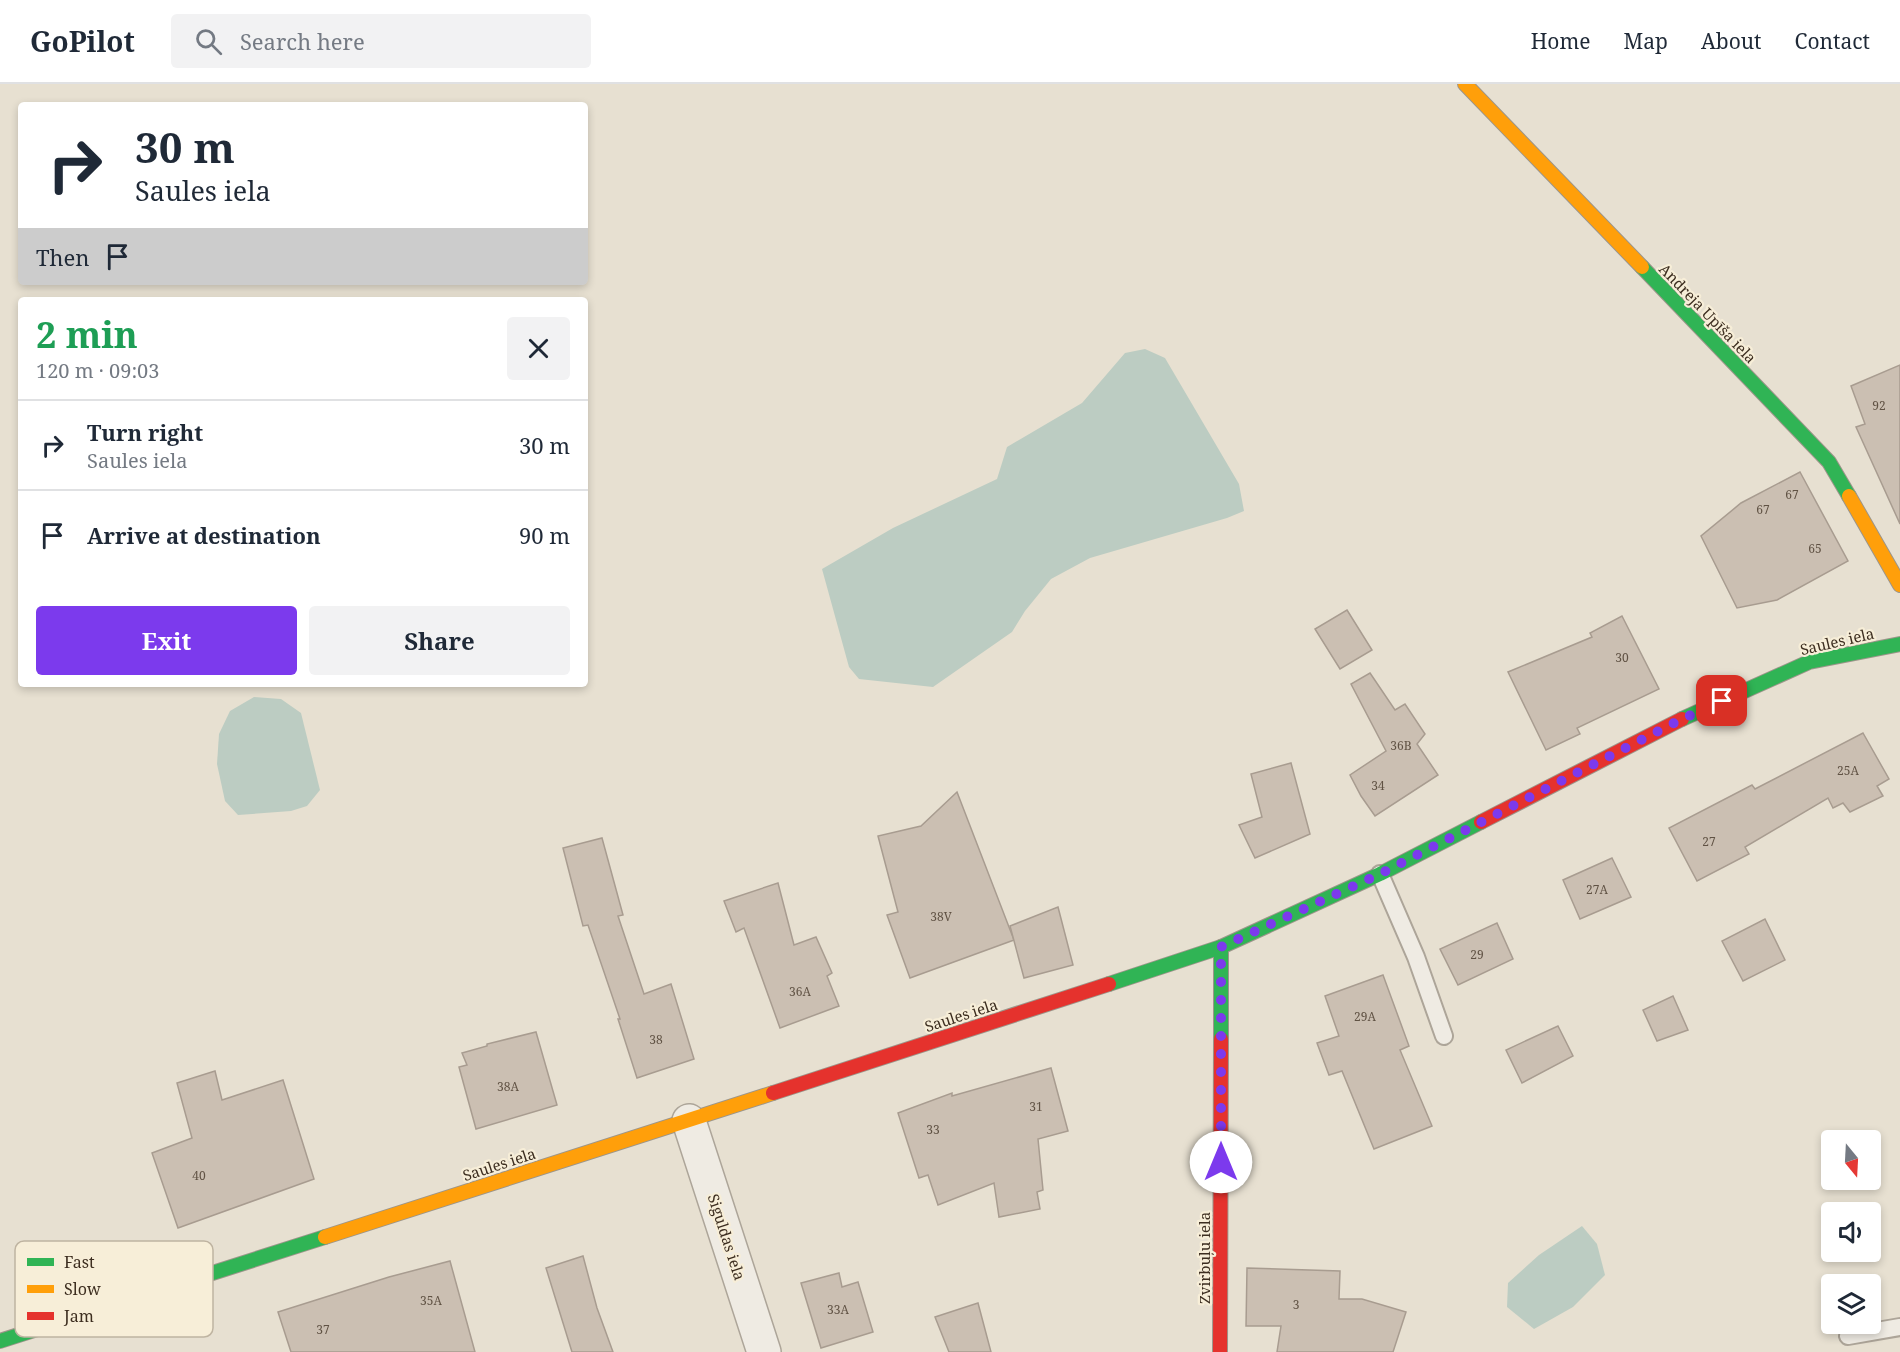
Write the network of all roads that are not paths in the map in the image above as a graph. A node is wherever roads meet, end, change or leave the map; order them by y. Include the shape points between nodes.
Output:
1 (1465, 84) edge
2 (1900, 585) edge
3 (1900, 644) edge
4 (1380, 874) junction
5 (1221, 947) junction
6 (1444, 1036) dead end
7 (689, 1121) junction
8 (213, 1273) edge
9 (1900, 1327) edge
10 (15, 1336) edge
11 (1848, 1336) dead end
12 (0, 1341) edge
13 (764, 1352) edge
14 (1220, 1352) edge

1 - 2 street, Andreja Upīša iela via 1829,462
3 - 4 street, Saules iela via 1809,662 1678,721
4 - 5 street, Saules iela
4 - 6 lane
5 - 7 street, Saules iela
5 - 14 street, Zvirbuļu iela
7 - 8 street, Saules iela
7 - 13 street, Siguldas iela
9 - 11 lane
10 - 12 street, Saules iela

